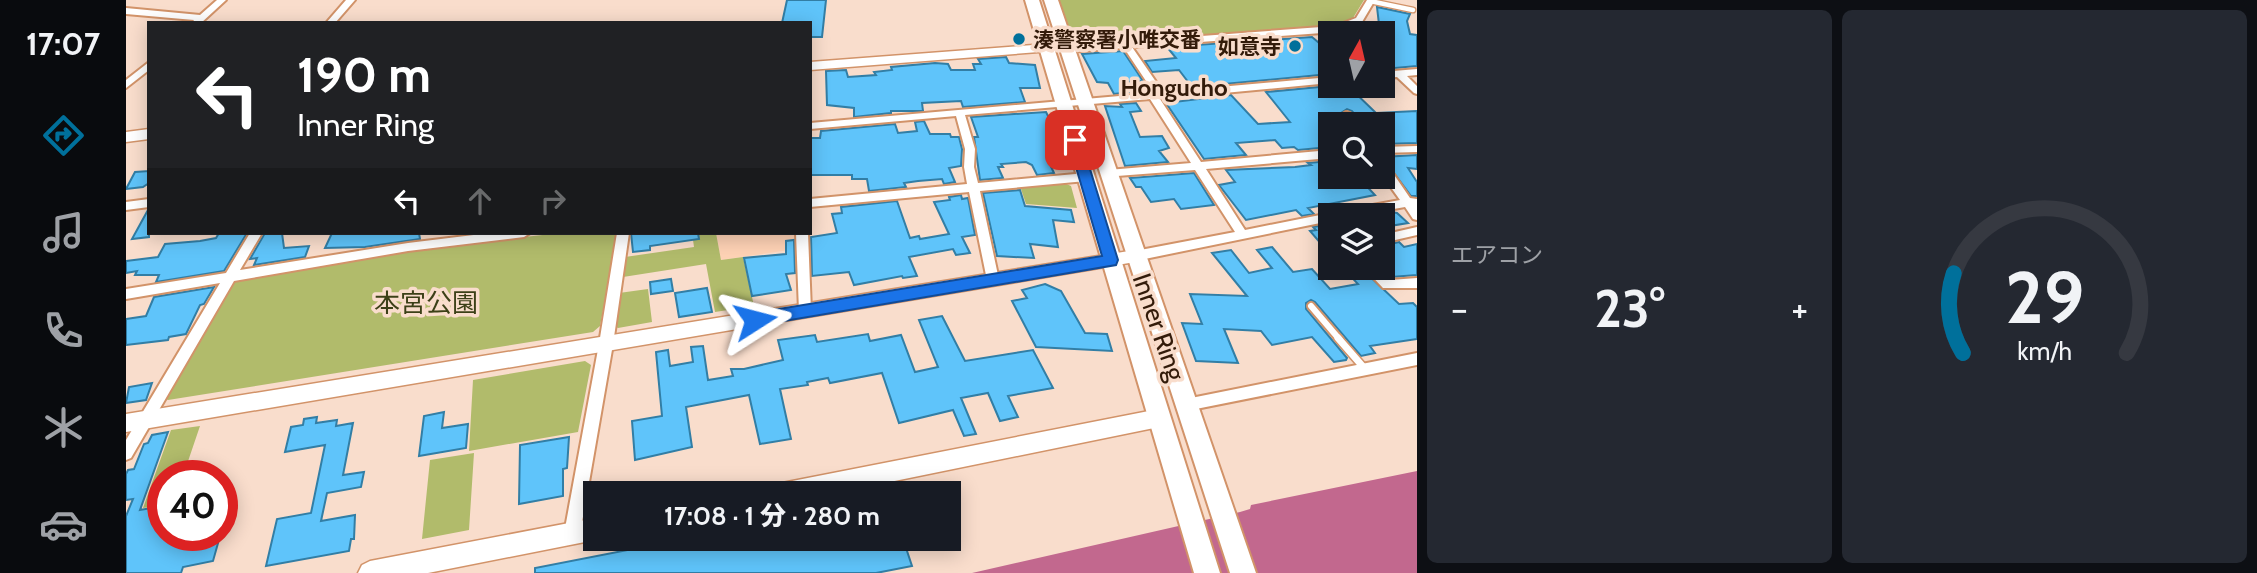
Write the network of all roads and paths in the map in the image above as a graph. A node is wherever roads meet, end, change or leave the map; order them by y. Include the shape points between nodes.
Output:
1 (222, 0) edge
2 (351, 0) edge
3 (1032, 0) edge
4 (1051, 0) edge
5 (1371, 0) edge
6 (126, 10) edge
7 (1413, 10) dead end
8 (199, 20) edge
9 (333, 21) edge
10 (1126, 44) junction
11 (1047, 48) junction
12 (1068, 49) junction
13 (812, 66) edge
14 (147, 67) edge
15 (1417, 72) edge
16 (1395, 73) edge
17 (1399, 73) junction
18 (1318, 81) edge
19 (126, 85) edge
20 (1417, 91) edge
21 (1158, 96) junction
22 (1085, 103) junction
23 (1064, 105) junction
24 (960, 114) junction
25 (812, 126) edge
26 (147, 134) edge
27 (126, 137) edge
28 (1417, 149) edge
29 (1395, 150) edge
30 (1318, 155) edge
31 (1198, 164) junction
32 (1108, 174) junction
33 (1086, 177) junction
34 (1395, 182) edge
35 (973, 186) junction
36 (147, 203) edge
37 (812, 203) edge
38 (1412, 203) edge
39 (126, 206) edge
40 (1417, 216) edge
41 (1318, 219) edge
42 (1417, 231) edge
43 (1241, 234) junction
44 (255, 235) edge
45 (413, 235) edge
46 (507, 235) edge
47 (623, 235) edge
48 (802, 235) edge
49 (1395, 236) edge
50 (408, 247) junction
51 (1135, 256) junction
52 (1111, 260) junction
53 (230, 278) junction
54 (993, 280) junction
55 (1382, 280) edge
56 (1417, 283) edge
57 (126, 294) edge
58 (1311, 306) dead end
59 (805, 311) junction
60 (606, 344) junction
61 (1417, 359) edge
62 (1364, 369) junction
63 (1186, 405) junction
64 (1159, 418) junction
65 (135, 421) edge
66 (126, 453) edge
67 (842, 481) edge
68 (583, 532) edge
69 (572, 534) junction
70 (370, 573) edge
71 (1207, 573) edge
72 (1243, 573) edge

1 - 8 street
2 - 9 street
3 - 11 main road, Inner Ring
4 - 12 main road, Inner Ring
5 - 7 lane
5 - 10 street via 1359,20 1336,29
6 - 8 street
10 - 12 street
10 - 21 street
11 - 13 street
11 - 23 main road, Inner Ring
12 - 22 main road, Inner Ring
14 - 19 street
15 - 17 street
16 - 17 street
17 - 20 street
18 - 21 street
21 - 22 street
21 - 31 street
22 - 23 street
22 - 32 main road, Inner Ring
23 - 24 street
23 - 33 main road, Inner Ring
24 - 25 street
24 - 35 street via 970,149
26 - 27 street
28 - 29 street
30 - 31 street
31 - 32 street
31 - 43 street
32 - 51 main road, Inner Ring
33 - 35 street
33 - 52 main road, Inner Ring
34 - 38 street
35 - 37 street
35 - 54 street
36 - 39 street
38 - 40 street
41 - 43 street
42 - 49 street
43 - 51 street
44 - 53 street
45 - 50 street
46 - 50 street
47 - 60 street
48 - 59 street
50 - 53 street
51 - 52 street
51 - 63 main road, Inner Ring
52 - 54 street
52 - 64 main road, Inner Ring
53 - 57 street
53 - 65 street
54 - 59 street
55 - 56 street via 1387,285
58 - 62 lane
59 - 60 street
60 - 65 street
60 - 69 street
61 - 62 street
62 - 63 street
63 - 72 main road, Inner Ring
64 - 67 street
64 - 71 main road, Inner Ring
65 - 66 street
68 - 69 street
69 - 70 street

